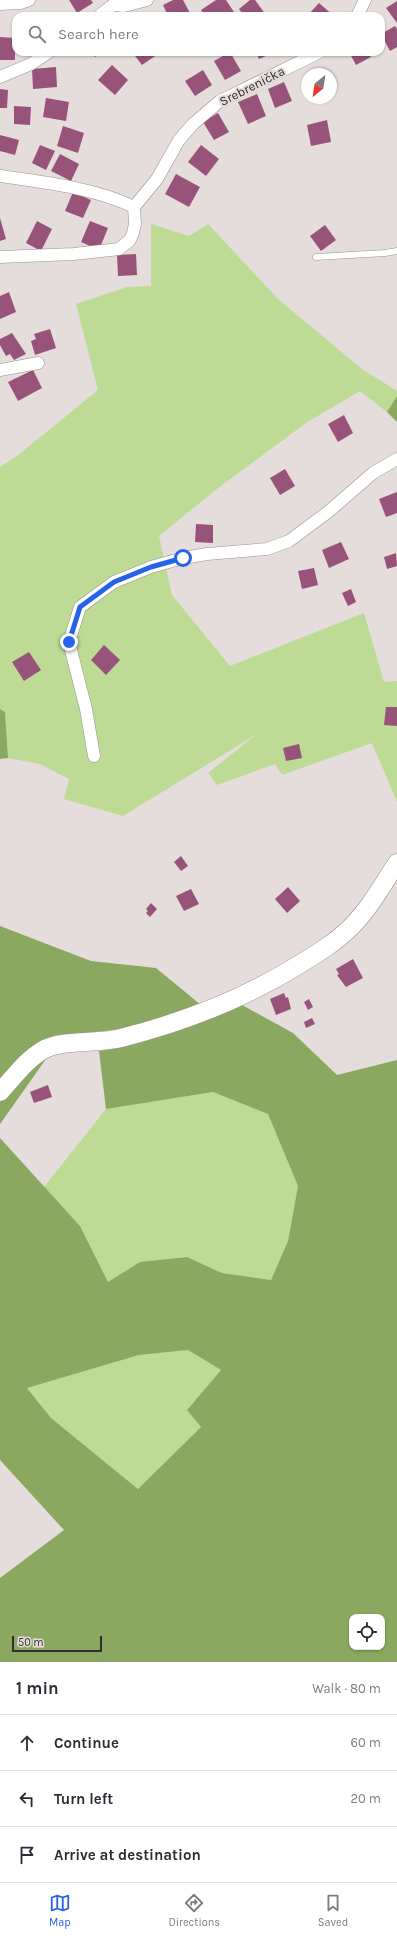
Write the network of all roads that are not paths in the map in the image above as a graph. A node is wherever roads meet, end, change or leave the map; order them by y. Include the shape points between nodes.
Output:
1 (29, 0) edge
2 (148, 0) edge
3 (366, 0) edge
4 (113, 2) edge
5 (0, 4) edge
6 (103, 12) edge
7 (359, 12) edge
8 (44, 56) edge
9 (312, 56) edge
10 (0, 77) edge
11 (0, 176) edge
12 (134, 207) junction
13 (397, 251) edge
14 (0, 257) edge
15 (316, 257) dead end
16 (38, 363) dead end
17 (0, 370) edge
18 (397, 459) edge
19 (94, 756) dead end
20 (397, 863) edge
21 (0, 1092) edge

1 - 5 street
2 - 4 street via 124,6
3 - 7 street
4 - 6 street
8 - 10 street
9 - 12 street, Srebrenička via 220,101 179,140 157,179
11 - 12 street via 46,183 117,199
12 - 14 street via 133,233 130,240 119,249
13 - 15 lane
16 - 17 street
18 - 19 street via 373,473 289,541 267,549 207,554 151,567 114,582 80,607 69,642 86,709
20 - 21 main road via 361,917 351,927 330,945 277,978 228,1003 185,1020 119,1039 45,1049 27,1061

